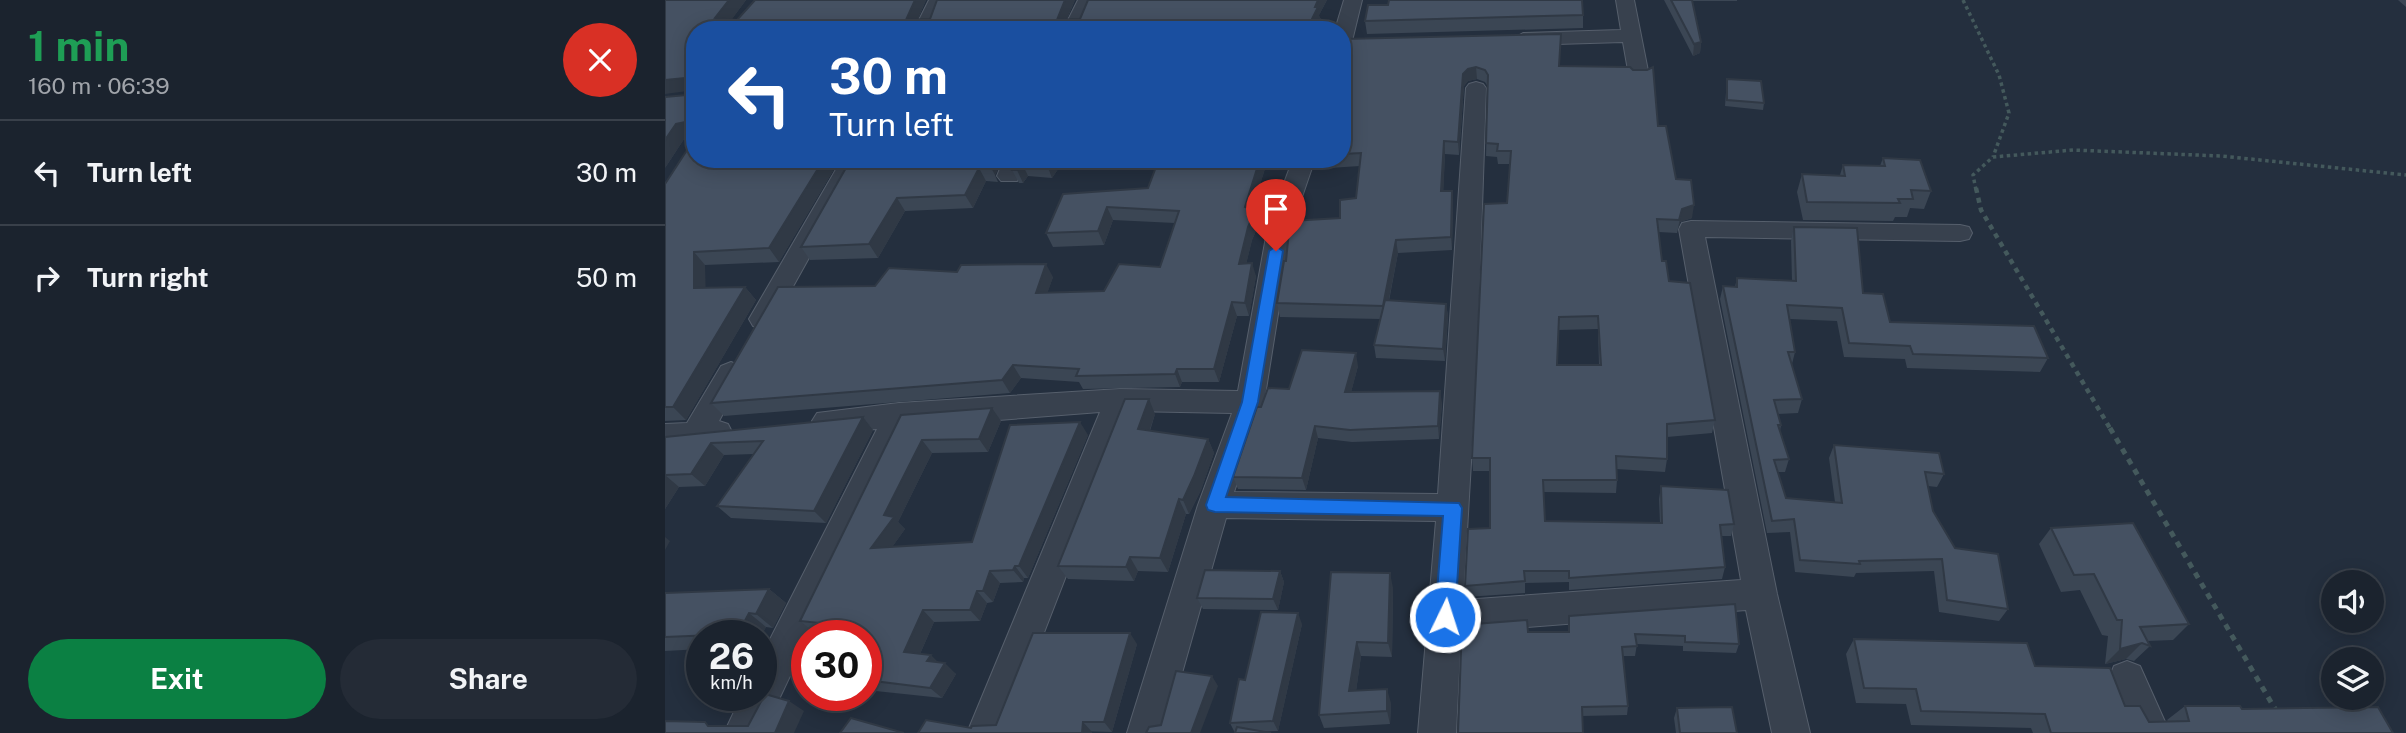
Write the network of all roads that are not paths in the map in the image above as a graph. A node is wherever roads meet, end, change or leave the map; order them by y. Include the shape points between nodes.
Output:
1 (937, 0) edge
2 (1087, 0) edge
3 (1353, 0) edge
4 (1626, 0) edge
5 (927, 21) edge
6 (1076, 21) edge
7 (1350, 21) edge
8 (1630, 36) junction
9 (1507, 39) edge
10 (1639, 76) edge
11 (1476, 88) dead end
12 (848, 168) edge
13 (1301, 168) edge
14 (1960, 233) dead end
15 (1120, 400) junction
16 (1250, 402) junction
17 (899, 414) junction
18 (804, 424) edge
19 (750, 429) edge
20 (673, 437) edge
21 (1215, 505) junction
22 (1453, 508) junction
23 (1760, 594) junction
24 (1445, 617) junction
25 (2127, 678) dead end
26 (743, 733) edge
27 (986, 733) edge
28 (1146, 733) edge
29 (1437, 733) edge
30 (1791, 733) edge
31 (2151, 733) edge

1 - 5 street
2 - 6 street
3 - 7 street
4 - 8 street
8 - 9 street
8 - 10 street
11 - 22 street
12 - 20 street via 747,344
13 - 16 street via 1280,226
14 - 23 street via 1691,229
15 - 16 street
15 - 17 street
15 - 27 street
16 - 21 street
17 - 18 street
17 - 26 street
19 - 20 street
21 - 22 street
21 - 28 street
22 - 24 street
23 - 24 street
23 - 30 street
24 - 29 street
25 - 31 street

